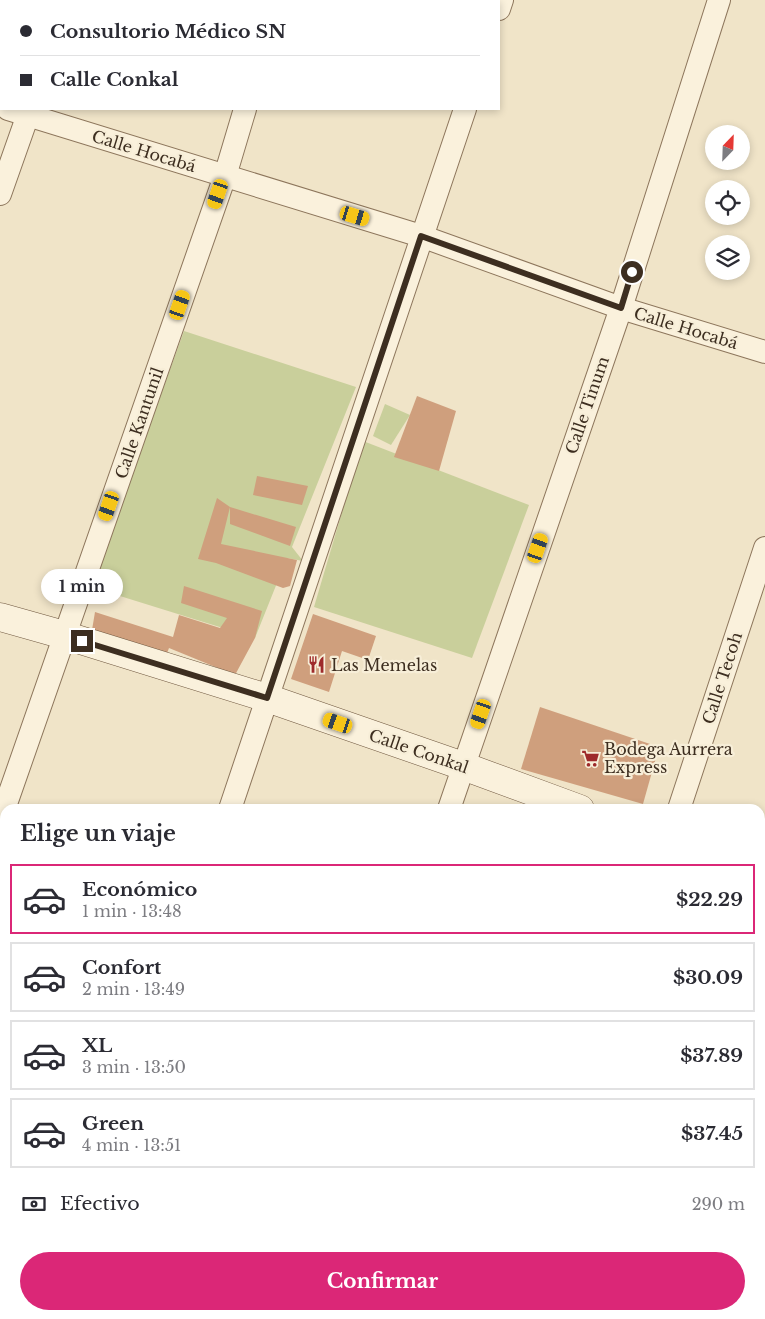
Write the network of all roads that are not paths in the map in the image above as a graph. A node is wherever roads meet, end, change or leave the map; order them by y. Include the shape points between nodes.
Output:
1 (720, 0) edge
2 (245, 110) edge
3 (465, 110) edge
4 (22, 111) edge
5 (225, 176) junction
6 (0, 194) edge
7 (421, 236) junction
8 (621, 308) junction
9 (765, 352) edge
10 (765, 548) edge
11 (0, 617) edge
12 (64, 635) junction
13 (267, 698) junction
14 (463, 766) junction
15 (6, 804) edge
16 (232, 804) edge
17 (451, 804) edge
18 (566, 804) edge
19 (680, 804) edge

1 - 8 street, Calle Tinum
2 - 5 street, Calle Kantunil
3 - 7 street
4 - 5 street, Calle Hocabá
4 - 6 street
5 - 7 street, Calle Hocabá
5 - 12 street, Calle Kantunil
7 - 8 street, Calle Hocabá
7 - 13 street
8 - 9 street, Calle Hocabá
8 - 14 street, Calle Tinum
10 - 19 street, Calle Tecoh
11 - 12 street, Calle Conkal
12 - 13 street, Calle Conkal
12 - 15 street, Calle Kantunil
13 - 14 street, Calle Conkal
13 - 16 street
14 - 17 street, Calle Tinum
14 - 18 street, Calle Conkal

